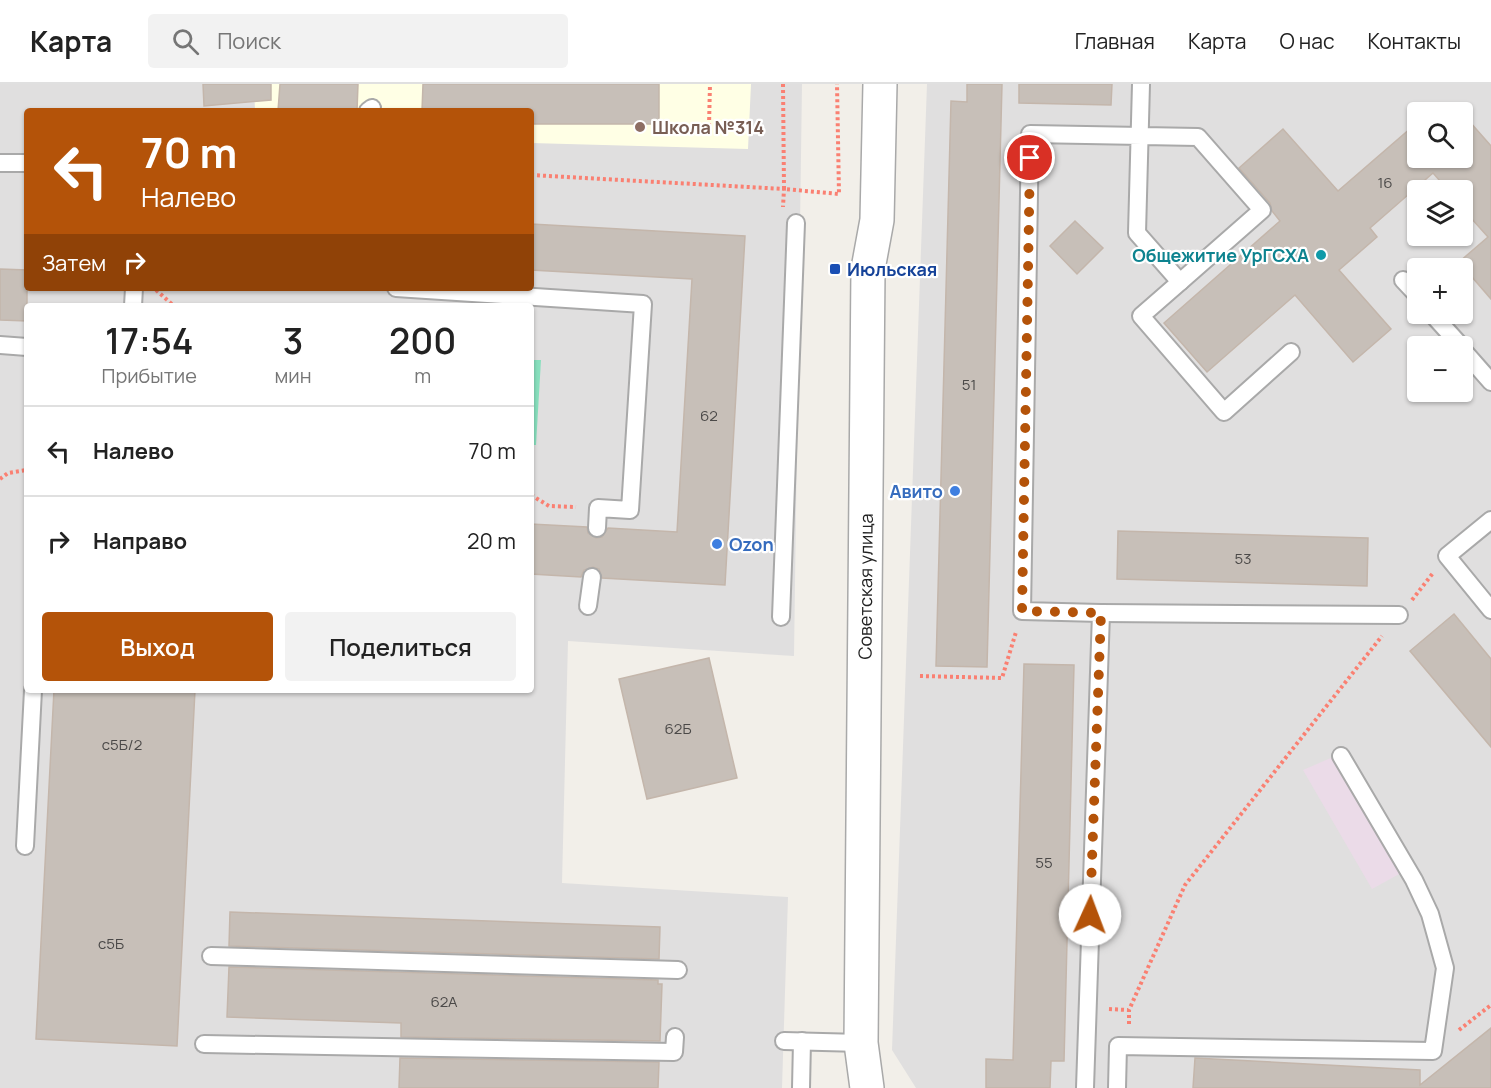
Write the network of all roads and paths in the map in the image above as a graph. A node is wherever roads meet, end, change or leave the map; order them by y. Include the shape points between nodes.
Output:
1 (710, 84) edge
2 (783, 84) edge
3 (837, 84) edge
4 (880, 84) edge
5 (1141, 84) edge
6 (708, 126) dead end
7 (1139, 135) junction
8 (0, 162) edge
9 (24, 163) edge
10 (534, 175) edge
11 (784, 189) junction
12 (796, 223) dead end
13 (1404, 280) dead end
14 (1180, 282) junction
15 (1407, 283) edge
16 (157, 291) edge
17 (442, 291) edge
18 (171, 303) edge
19 (1441, 324) edge
20 (1451, 336) edge
21 (0, 345) edge
22 (24, 347) edge
23 (1290, 352) dead end
24 (1473, 361) edge
25 (1491, 382) edge
26 (24, 470) edge
27 (0, 479) edge
28 (534, 497) edge
29 (598, 508) junction
30 (1491, 520) edge
31 (597, 528) dead end
32 (1447, 556) junction
33 (592, 577) dead end
34 (588, 606) dead end
35 (1491, 610) edge
36 (1022, 611) junction
37 (1101, 613) junction
38 (1399, 615) junction
39 (781, 616) dead end
40 (920, 676) dead end
41 (33, 693) edge
42 (1341, 756) dead end
43 (25, 846) dead end
44 (211, 956) dead end
45 (678, 970) dead end
46 (1491, 1005) edge
47 (1129, 1010) dead end
48 (675, 1037) dead end
49 (784, 1041) dead end
50 (802, 1041) junction
51 (861, 1042) junction
52 (204, 1044) dead end
53 (1433, 1051) junction
54 (801, 1088) edge
55 (867, 1088) edge
56 (1084, 1088) edge
57 (1117, 1088) edge

1 - 6 path
2 - 11 path
3 - 11 path via 839,194
4 - 51 street, Советская улица via 877,220 868,269
5 - 7 lane
7 - 14 lane via 1137,233
7 - 14 lane via 1198,137 1262,210
7 - 36 lane via 1030,135
8 - 9 lane
10 - 11 path
12 - 39 lane
13 - 15 lane
14 - 23 lane via 1141,316 1224,412
16 - 18 path
17 - 29 lane via 644,304 630,510
19 - 20 lane
21 - 22 lane
24 - 25 lane
26 - 27 path
28 - 29 path via 549,506
29 - 31 lane
30 - 32 lane
32 - 35 lane
32 - 38 path
33 - 34 lane
36 - 37 lane
36 - 40 path via 1002,678
37 - 38 lane
37 - 56 lane
38 - 47 path via 1185,885
41 - 43 lane
42 - 53 lane via 1430,914 1444,968
44 - 45 lane
46 - 53 path
48 - 52 lane via 674,1052
49 - 50 lane
50 - 51 lane
50 - 54 lane
51 - 55 street, Советская улица
53 - 57 lane via 1119,1046

